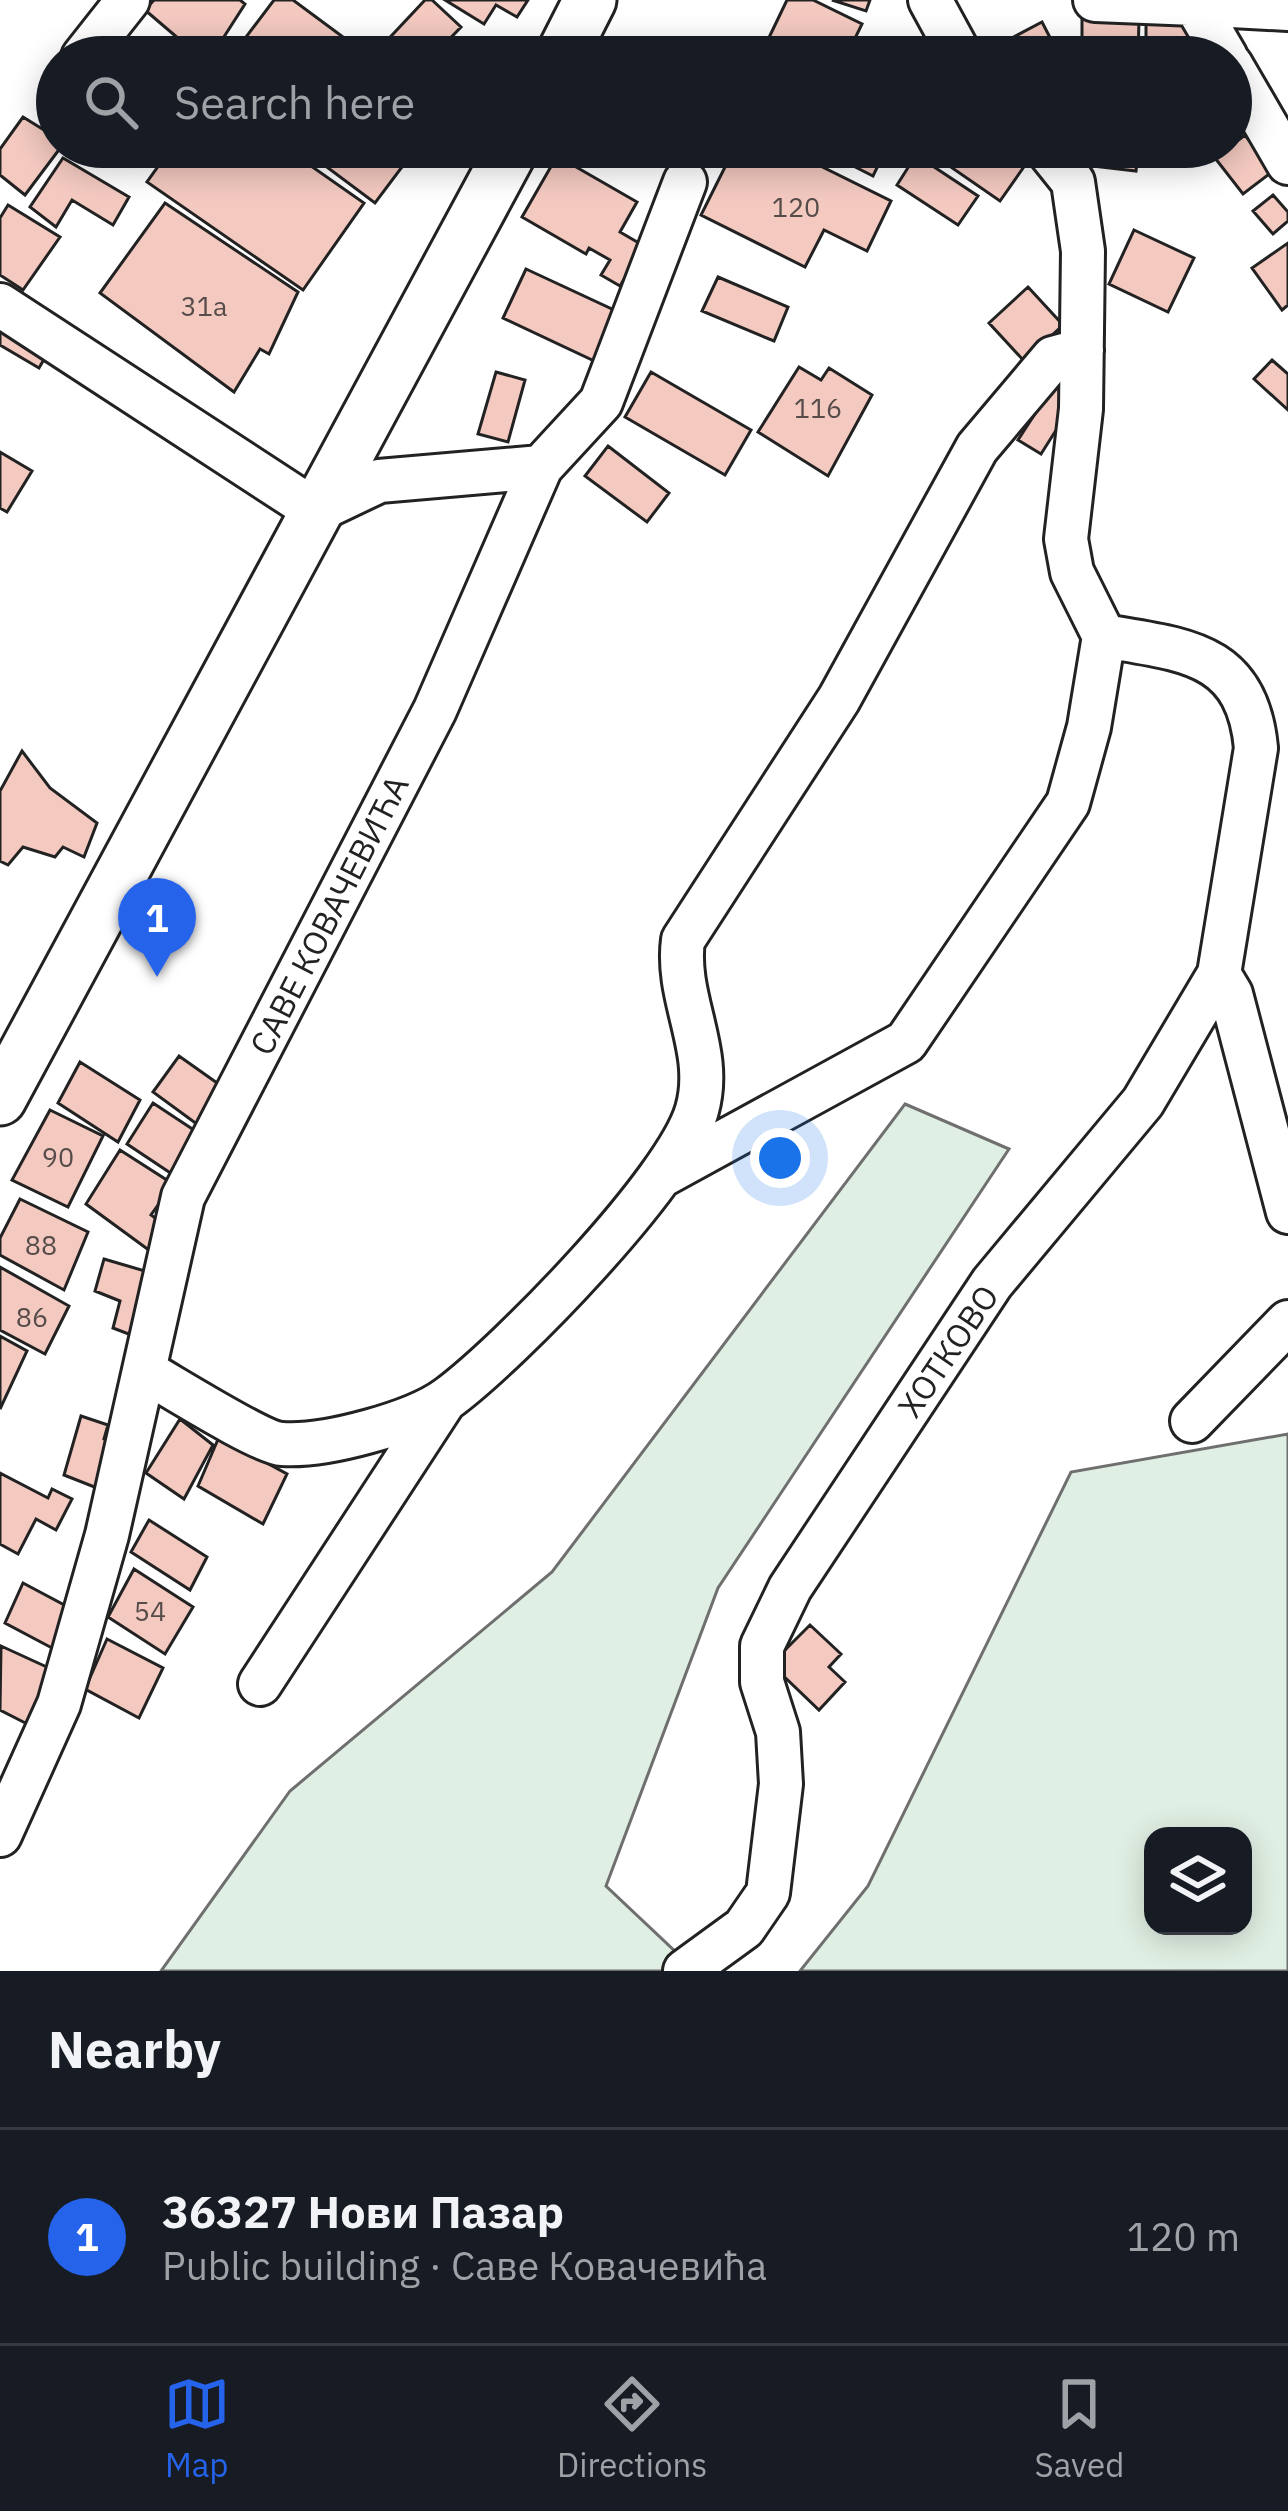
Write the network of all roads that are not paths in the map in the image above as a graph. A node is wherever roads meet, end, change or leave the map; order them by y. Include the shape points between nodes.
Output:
1 (128, 0) edge
2 (590, 0) edge
3 (930, 0) edge
4 (1095, 0) edge
5 (1197, 2) edge
6 (1288, 9) edge
7 (100, 36) edge
8 (572, 36) edge
9 (950, 36) edge
10 (1215, 36) edge
11 (1252, 101) edge
12 (1288, 164) edge
13 (502, 168) edge
14 (1062, 168) edge
15 (686, 182) dead end
16 (0, 305) edge
17 (1082, 350) junction
18 (541, 467) junction
19 (316, 512) junction
20 (1104, 636) junction
21 (1220, 974) junction
22 (0, 1099) edge
23 (661, 1176) junction
24 (1288, 1213) edge
25 (1288, 1322) edge
26 (146, 1372) junction
27 (445, 1400) junction
28 (1192, 1421) dead end
29 (260, 1684) dead end
30 (0, 1835) edge
31 (685, 1971) edge

1 - 7 street
2 - 8 main road
3 - 9 street
4 - 5 street
5 - 6 street
5 - 10 street
11 - 12 street
13 - 19 main road
14 - 17 street via 1072,182 1083,251
15 - 18 street, САВЕ КОВАЧЕВИЋА via 601,402
16 - 19 street
17 - 20 street via 1066,539 1072,572
17 - 23 street via 1053,358 977,448 838,699 683,940 680,961 705,1063 696,1113
18 - 19 street via 379,481
18 - 26 street, САВЕ КОВАЧЕВИЋА via 435,710 183,1198
19 - 22 main road
20 - 21 street via 1187,650 1238,683 1253,715 1256,748
20 - 23 street via 1068,803 906,1042
21 - 24 street
21 - 31 street, ХОТКОВО via 1143,1102 992,1283 790,1588 762,1646 781,1784 768,1893 744,1928
23 - 27 street via 547,1307
25 - 28 street
26 - 27 street via 279,1445 372,1431
26 - 30 street, САВЕ КОВАЧЕВИЋА via 58,1704
27 - 29 street

